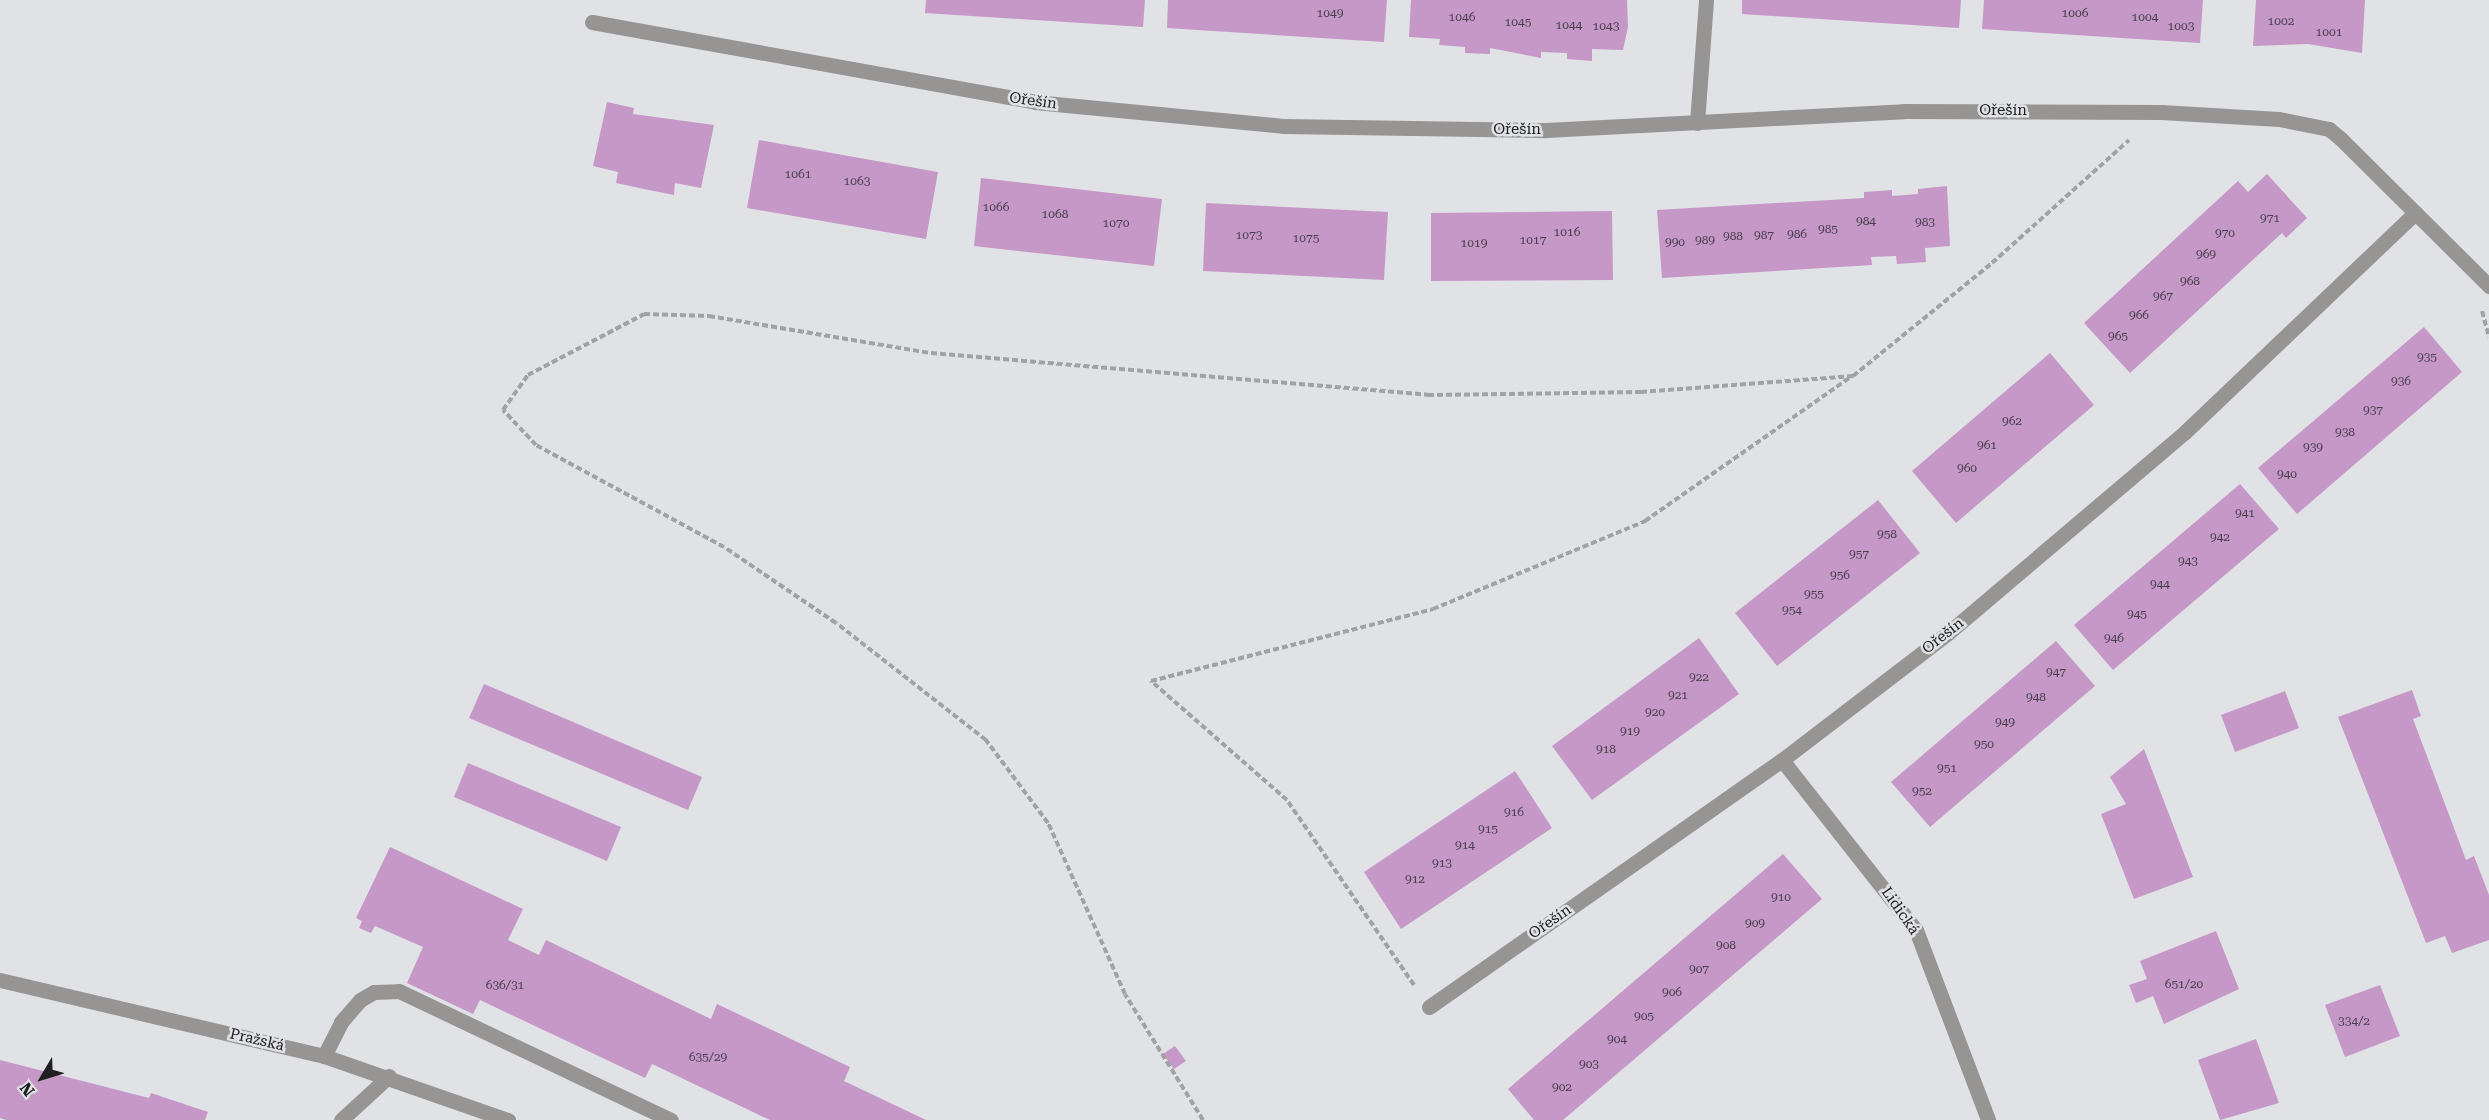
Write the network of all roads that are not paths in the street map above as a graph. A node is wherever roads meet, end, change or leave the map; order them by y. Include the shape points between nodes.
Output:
1 (1706, 0) edge
2 (592, 22) dead end
3 (1697, 123) junction
4 (2415, 213) junction
5 (2489, 286) edge
6 (1782, 760) junction
7 (0, 980) edge
8 (1429, 1007) road end
9 (324, 1056) junction
10 (389, 1076) junction
11 (341, 1120) edge
12 (508, 1120) edge
13 (671, 1120) edge
14 (1988, 1120) edge

1 - 3 street
2 - 3 street, Ořešín via 848,71 1108,110 1283,126 1454,131
3 - 4 street, Ořešín via 1903,111 2161,112 2279,119 2328,129
4 - 5 street, Ořešín
4 - 6 street, Ořešín via 2128,483 1948,633
6 - 8 street, Ořešín
6 - 14 street, Lidická via 1916,930
7 - 9 street, Pražská
9 - 10 street, Pražská
9 - 13 street via 340,1022 360,1000 374,992 399,991
10 - 11 street
10 - 12 street, Pražská

